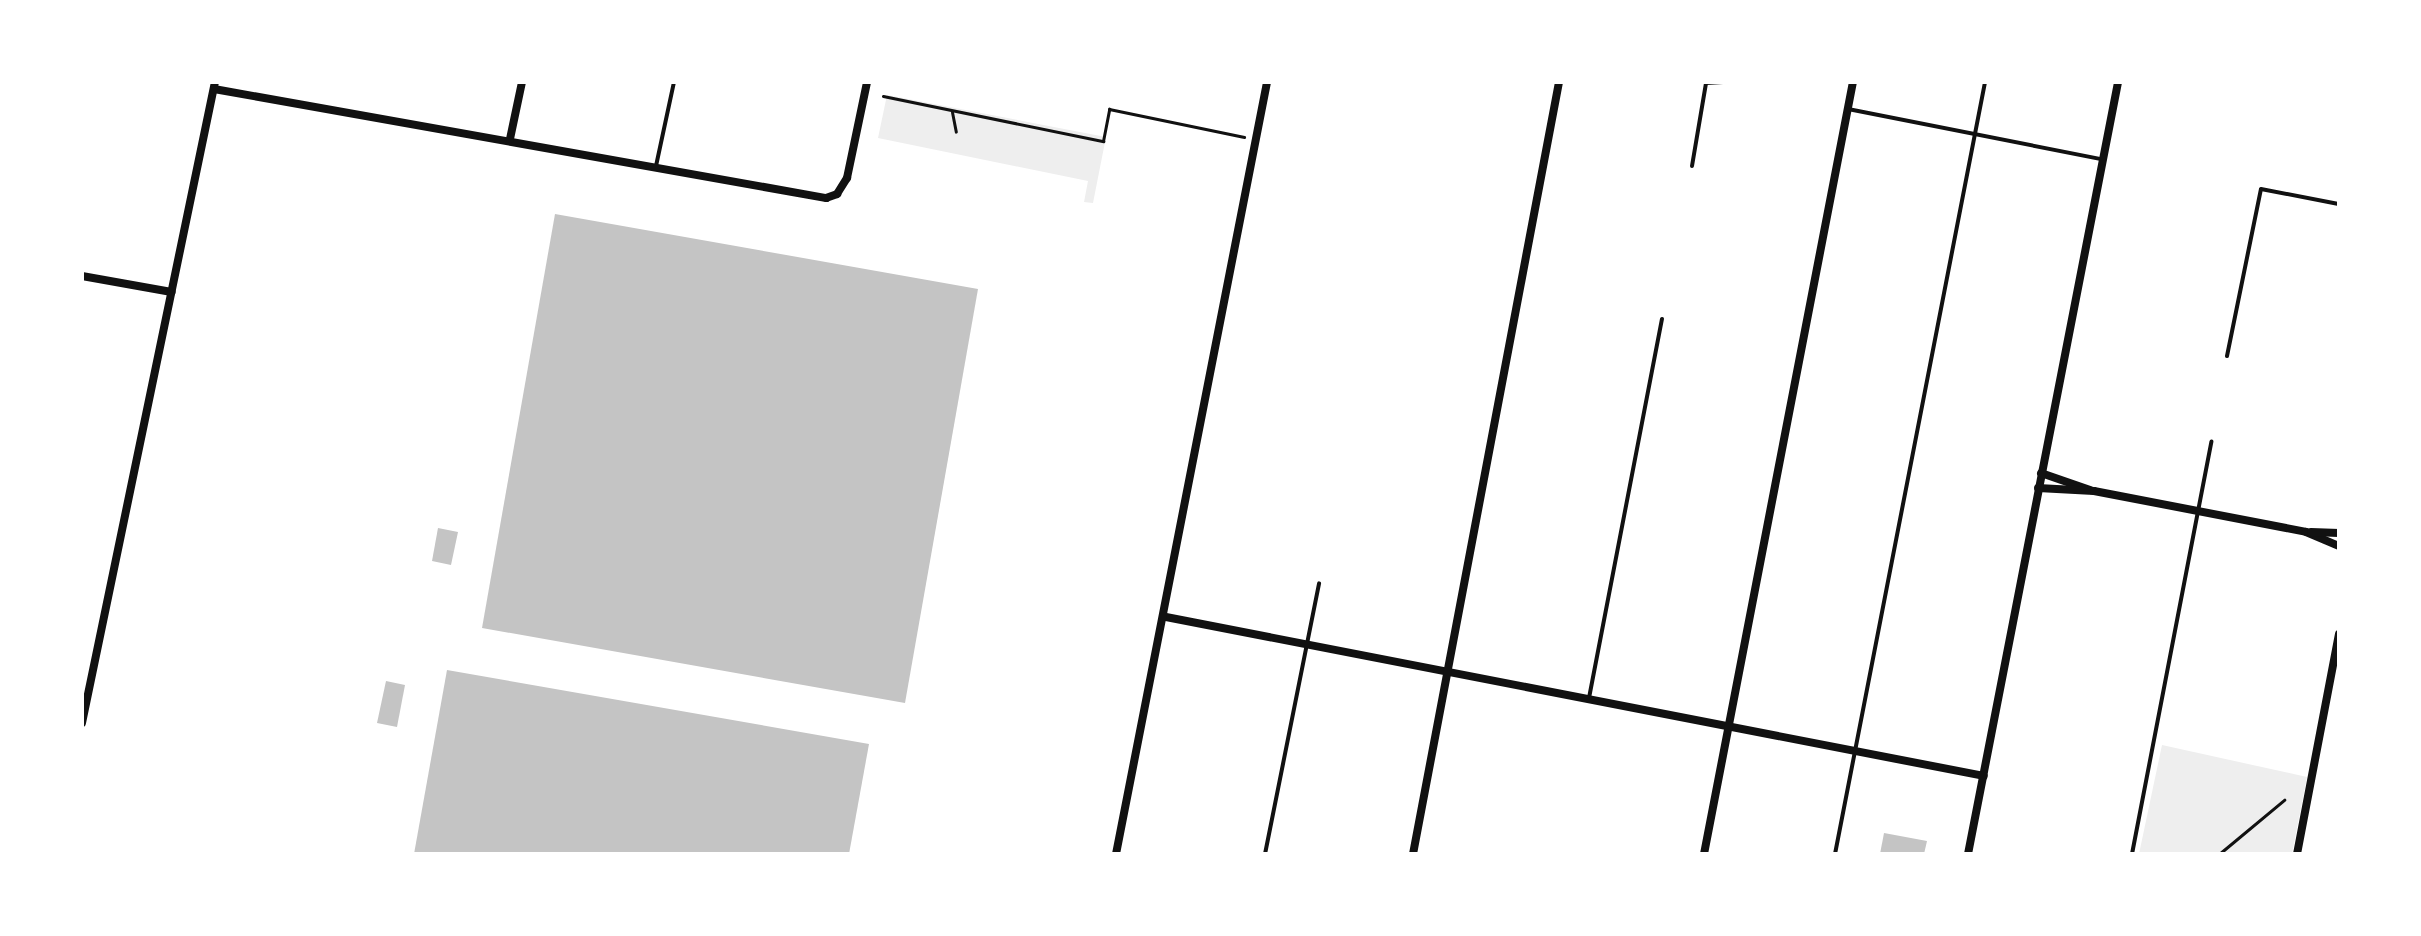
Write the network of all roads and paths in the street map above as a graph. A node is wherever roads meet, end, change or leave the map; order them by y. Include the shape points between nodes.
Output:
1 (522, 82) edge
2 (674, 82) edge
3 (867, 82) edge
4 (1267, 82) edge
5 (1559, 82) edge
6 (1723, 82) edge
7 (1853, 82) edge
8 (1985, 82) edge
9 (2118, 82) edge
10 (214, 85) edge
11 (883, 96) dead end
12 (1848, 109) junction
13 (952, 111) junction
14 (956, 132) dead end
15 (1975, 133) junction
16 (510, 139) junction
17 (1256, 140) junction
18 (2103, 160) junction
19 (656, 166) junction
20 (1692, 166) dead end
21 (2339, 204) edge
22 (82, 276) edge
23 (172, 292) junction
24 (1662, 319) dead end
25 (2227, 356) dead end
26 (2211, 442) dead end
27 (2041, 473) junction
28 (2038, 488) junction
29 (2094, 491) junction
30 (2197, 511) junction
31 (2306, 532) junction
32 (2339, 533) edge
33 (2339, 546) edge
34 (1319, 583) dead end
35 (1166, 617) junction
36 (2339, 634) edge
37 (1306, 645) junction
38 (1446, 672) junction
39 (1589, 700) junction
40 (82, 723) edge
41 (1729, 726) junction
42 (1855, 751) junction
43 (1984, 776) junction
44 (2284, 800) dead end
45 (1116, 854) edge
46 (1265, 854) edge
47 (1413, 854) edge
48 (1704, 854) edge
49 (1835, 854) edge
50 (1968, 854) edge
51 (2132, 854) edge
52 (2219, 854) edge
53 (2297, 854) edge

1 - 16 street
2 - 19 lane
3 - 19 street via 847,178 837,194 826,198
4 - 17 street
5 - 38 street
6 - 20 lane via 1706,83
7 - 12 street
8 - 15 lane
9 - 18 street
10 - 16 street
10 - 23 street
11 - 13 path
12 - 15 lane
12 - 41 street
13 - 14 path
13 - 17 path via 1103,141 1109,109
15 - 18 lane
15 - 42 lane
16 - 19 street
17 - 35 street
18 - 27 street
21 - 25 lane via 2261,189
22 - 23 street
23 - 40 street
24 - 39 lane
26 - 30 lane
27 - 28 street
27 - 29 street
28 - 29 street
28 - 43 street
29 - 30 street
30 - 31 street
30 - 51 lane
31 - 32 street
31 - 33 street
34 - 37 lane
35 - 37 street
35 - 45 street
36 - 53 street
37 - 38 street
37 - 46 lane
38 - 39 street
38 - 47 street
39 - 41 street
41 - 42 street
41 - 48 street
42 - 43 street
42 - 49 lane
43 - 50 street
44 - 52 path

